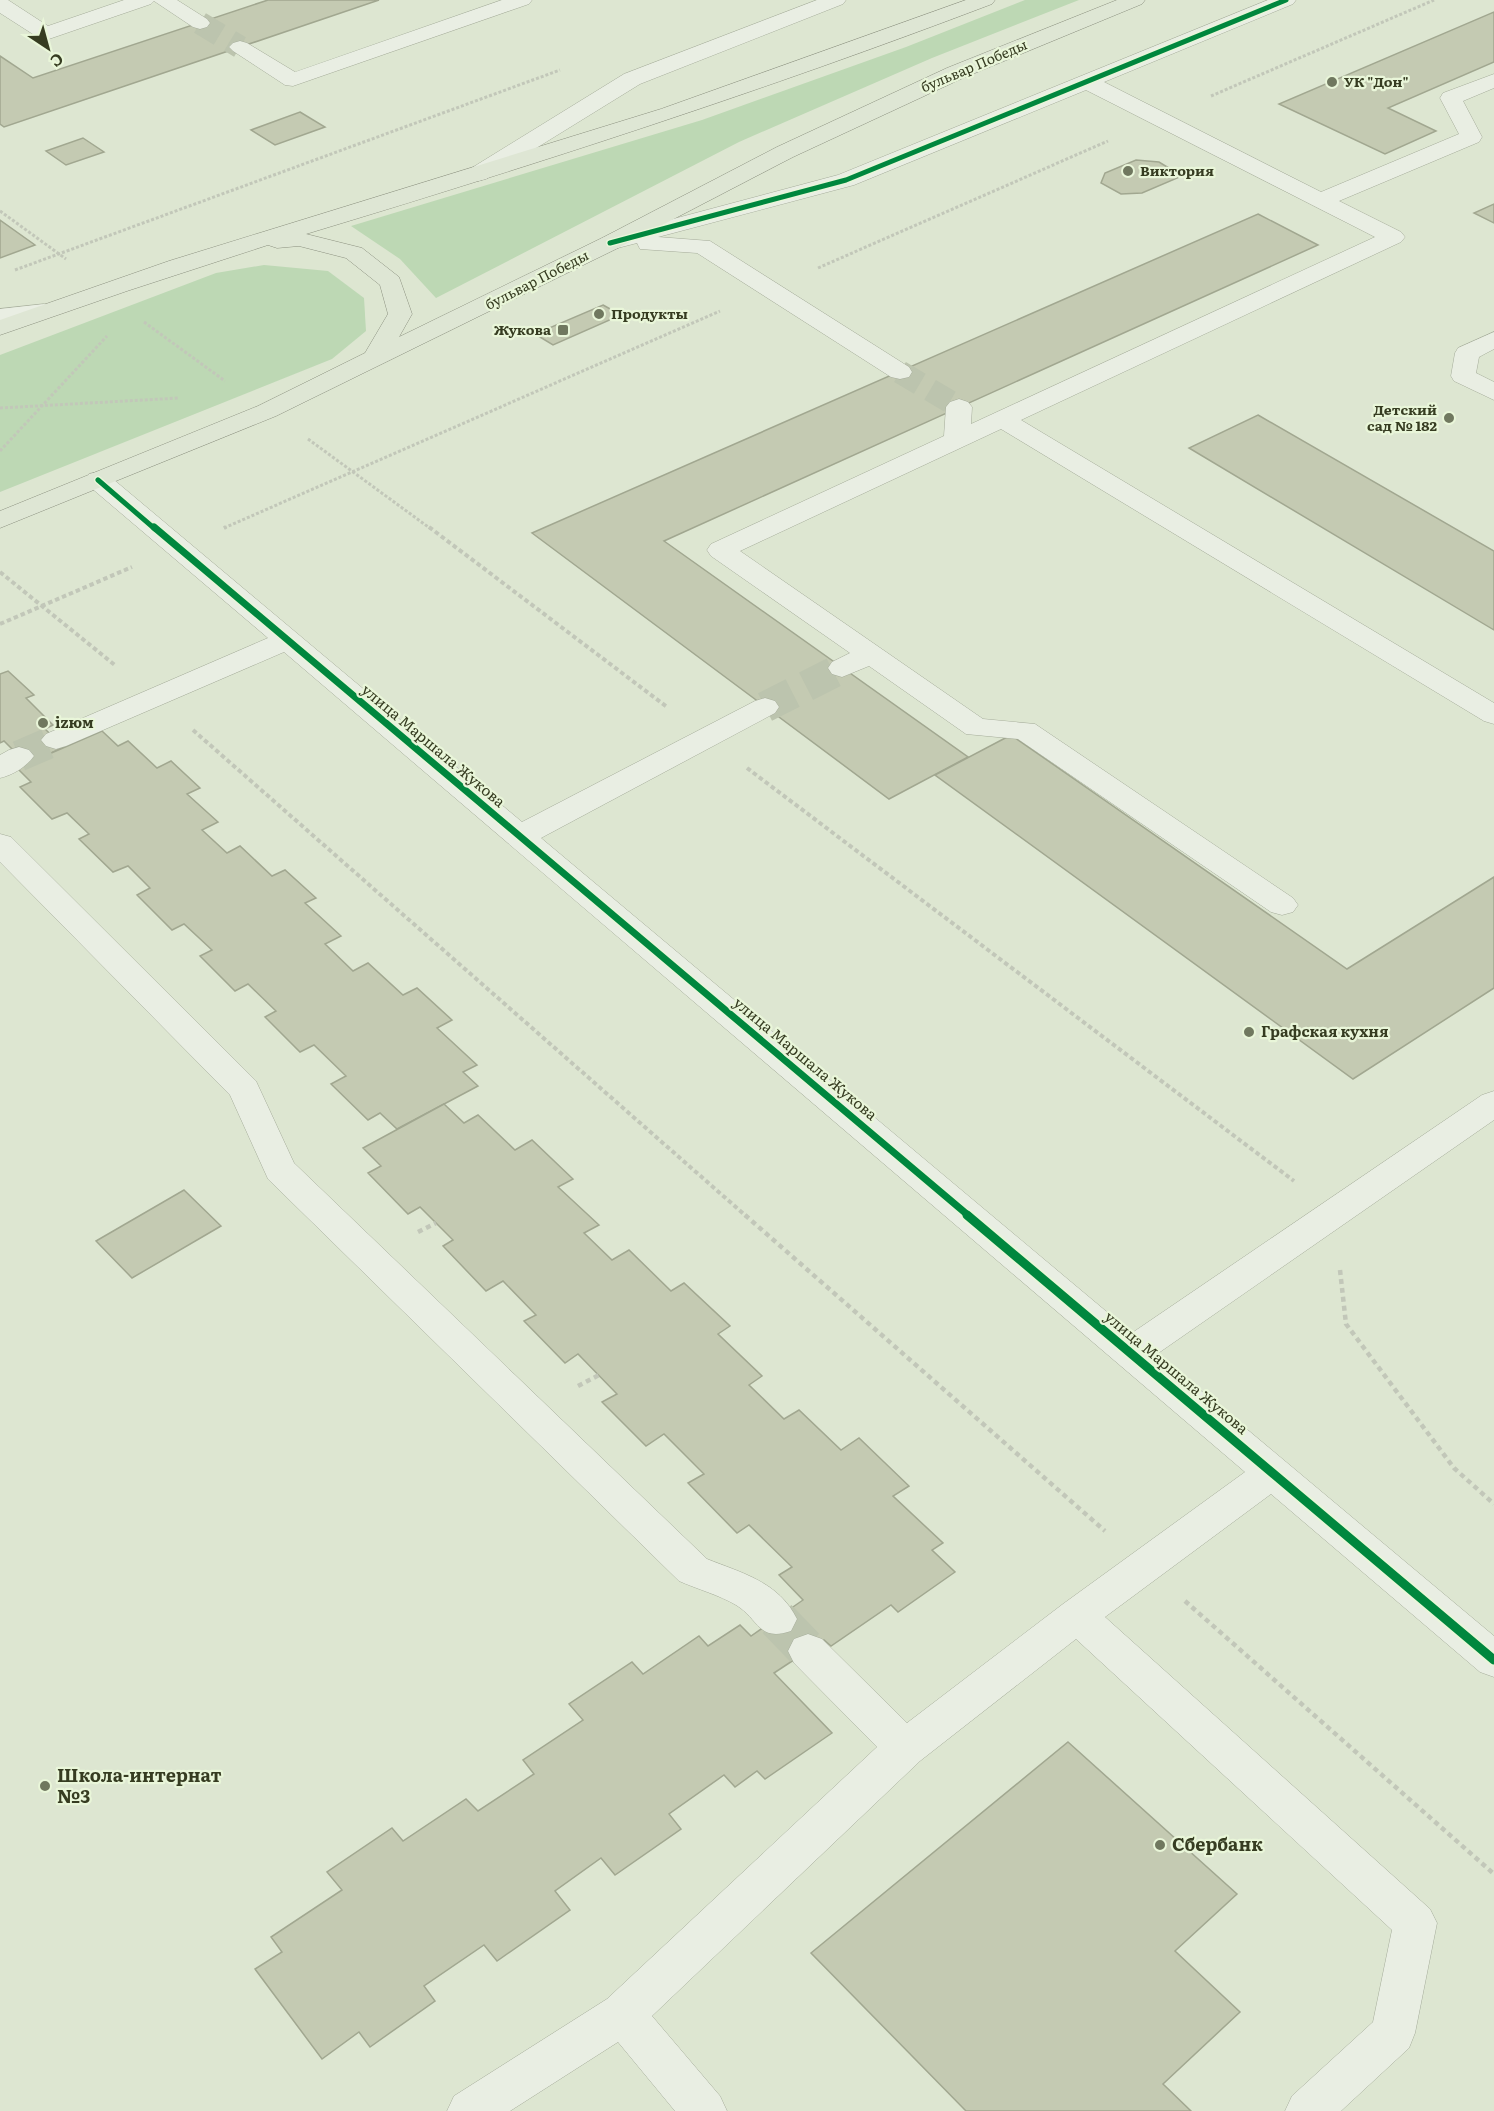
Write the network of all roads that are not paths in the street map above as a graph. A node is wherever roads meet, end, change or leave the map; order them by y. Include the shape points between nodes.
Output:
1 (144, 0) edge
2 (163, 0) edge
3 (522, 0) edge
4 (836, 0) edge
5 (985, 0) edge
6 (1135, 0) edge
7 (1286, 0) edge
8 (0, 4) edge
9 (200, 23) tunnel mouth
10 (240, 47) tunnel mouth
11 (1494, 80) edge
12 (1085, 81) junction
13 (478, 174) junction
14 (1321, 200) junction
15 (610, 243) junction
16 (241, 244) junction
17 (44, 311) junction
18 (0, 316) edge
19 (0, 328) edge
20 (1494, 339) edge
21 (373, 361) junction
22 (900, 372) tunnel mouth
23 (1494, 392) edge
24 (959, 407) dead end
25 (1004, 420) junction
26 (957, 441) junction
27 (98, 480) junction
28 (0, 520) edge
29 (287, 640) junction
30 (871, 654) junction
31 (842, 668) tunnel mouth
32 (765, 706) tunnel mouth
33 (1494, 716) edge
34 (56, 740) tunnel mouth
35 (520, 836) junction
36 (0, 844) edge
37 (1282, 905) dead end
38 (1494, 1102) edge
39 (1131, 1353) junction
40 (1273, 1472) junction
41 (1077, 1616) junction
42 (777, 1619) tunnel mouth
43 (808, 1651) tunnel mouth
44 (1494, 1660) edge
45 (905, 1748) junction
46 (623, 2014) junction
47 (470, 2111) edge
48 (704, 2111) edge
49 (1308, 2111) edge

1 - 8 street via 45,34
2 - 9 street
3 - 10 street via 293,80
4 - 13 street via 632,79
5 - 13 main road via 697,103
6 - 15 main road, бульвар Победы via 955,72 785,152
7 - 12 street
11 - 14 street via 1451,98 1471,137
12 - 14 street
12 - 15 street via 846,180
13 - 16 main road
14 - 25 street via 1393,237
15 - 21 main road, бульвар Победы
15 - 22 street via 702,246
16 - 17 main road
16 - 21 main road via 299,239 354,253 391,282 400,314
17 - 18 street
17 - 19 main road
20 - 23 street via 1467,353 1463,376
21 - 27 main road, бульвар Победы via 267,411
24 - 26 street
25 - 26 street
25 - 33 street
26 - 30 street via 721,550
27 - 28 main road, бульвар Победы
27 - 29 street, улица Маршала Жукова
29 - 34 street
29 - 35 street, улица Маршала Жукова
30 - 31 street
30 - 37 street via 976,728 1025,730
32 - 35 street
35 - 39 street, улица Маршала Жукова
36 - 42 street via 244,1089 279,1170 693,1569 751,1594
38 - 39 street
39 - 40 street, улица Маршала Жукова
40 - 41 street
40 - 44 street, улица Маршала Жукова
41 - 45 street
41 - 49 street via 1415,1923 1393,2033
43 - 45 street
45 - 46 street
46 - 47 street
46 - 48 street

